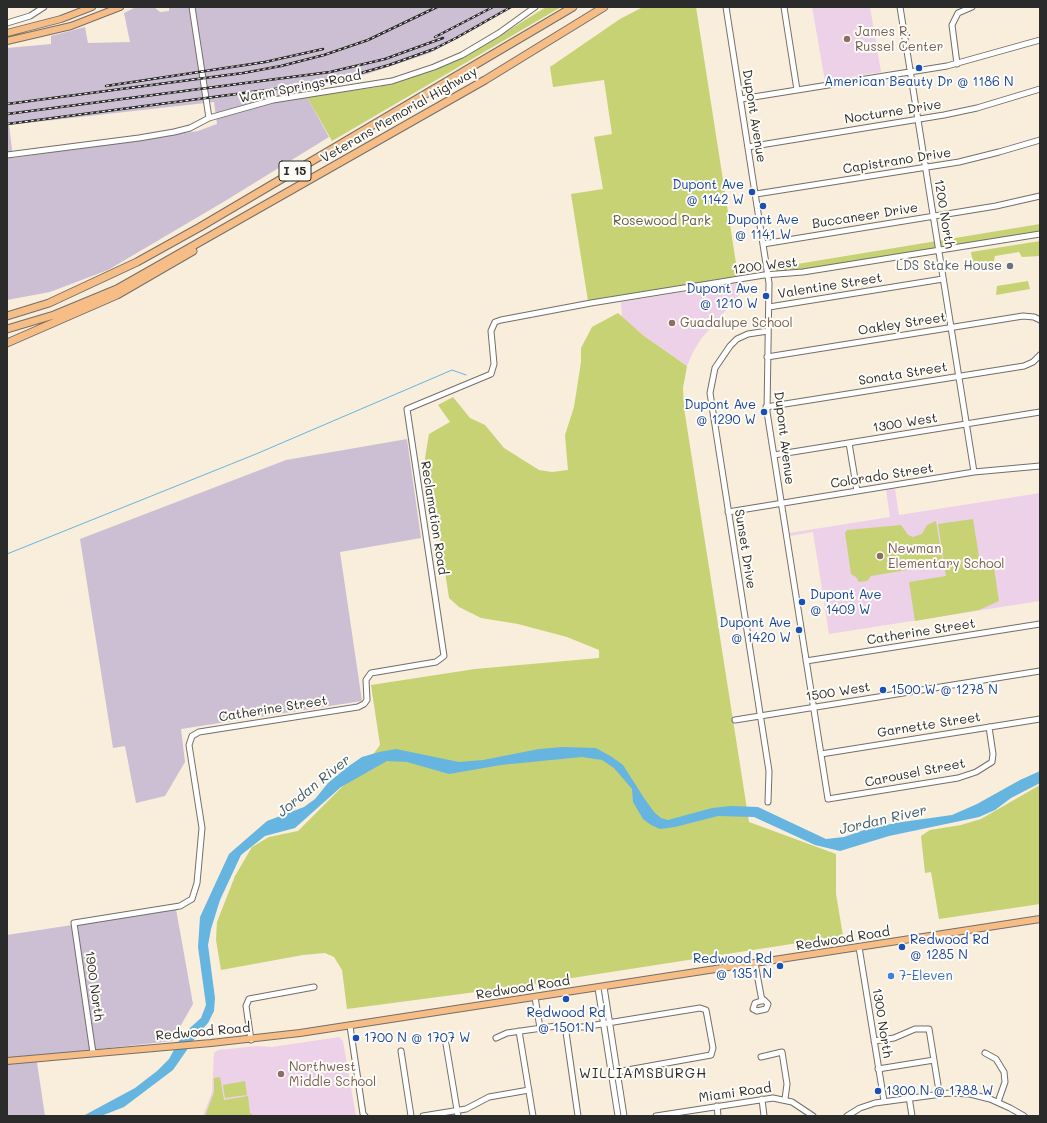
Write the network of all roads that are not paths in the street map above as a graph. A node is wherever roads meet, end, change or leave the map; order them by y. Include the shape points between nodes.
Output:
1 (44, 7) edge
2 (92, 7) edge
3 (120, 7) edge
4 (192, 7) edge
5 (535, 7) edge
6 (573, 7) edge
7 (604, 7) edge
8 (726, 7) edge
9 (784, 7) edge
10 (900, 7) edge
11 (972, 7) edge
12 (7, 23) edge
13 (7, 33) edge
14 (1040, 40) edge
15 (7, 41) edge
16 (957, 64) junction
17 (910, 72) junction
18 (1040, 89) edge
19 (797, 90) junction
20 (741, 99) junction
21 (209, 118) junction
22 (918, 119) junction
23 (1040, 140) edge
24 (748, 147) junction
25 (7, 156) edge
26 (925, 167) junction
27 (756, 194) junction
28 (1040, 196) edge
29 (933, 216) junction
30 (223, 229) junction
31 (1040, 234) edge
32 (763, 244) junction
33 (938, 250) junction
34 (768, 275) junction
35 (943, 279) junction
36 (49, 303) junction
37 (769, 307) junction
38 (7, 311) edge
39 (7, 316) edge
40 (1040, 320) edge
41 (494, 325) joint
42 (951, 327) junction
43 (7, 329) edge
44 (768, 331) junction
45 (7, 343) edge
46 (1040, 355) edge
47 (767, 357) junction
48 (958, 376) junction
49 (766, 407) junction
50 (1040, 412) edge
51 (966, 424) junction
52 (849, 443) junction
53 (774, 455) junction
54 (1040, 466) edge
55 (974, 472) junction
56 (857, 491) junction
57 (781, 503) junction
58 (728, 512) junction
59 (1040, 624) edge
60 (806, 661) junction
61 (1040, 671) edge
62 (358, 707) joint
63 (814, 707) junction
64 (760, 716) junction
65 (1040, 719) edge
66 (735, 720) dead end
67 (989, 727) junction
68 (821, 754) junction
69 (828, 799) joint
70 (768, 802) dead end
71 (1040, 919) edge
72 (74, 923) joint
73 (859, 947) junction
74 (755, 963) junction
75 (314, 987) dead end
76 (601, 987) junction
77 (535, 997) junction
78 (762, 1001) dead end
79 (609, 1022) junction
80 (603, 1023) junction
81 (350, 1026) junction
82 (565, 1026) junction
83 (540, 1028) junction
84 (519, 1031) junction
85 (496, 1038) dead end
86 (251, 1040) junction
87 (874, 1041) junction
88 (446, 1044) dead end
89 (401, 1051) dead end
90 (93, 1053) junction
91 (985, 1053) dead end
92 (761, 1057) dead end
93 (934, 1060) junction
94 (7, 1061) edge
95 (878, 1069) junction
96 (617, 1072) junction
97 (611, 1073) junction
98 (938, 1085) dead end
99 (529, 1090) junction
100 (909, 1097) junction
101 (762, 1099) junction
102 (785, 1099) junction
103 (884, 1101) junction
104 (998, 1102) junction
105 (717, 1106) junction
106 (457, 1113) edge
107 (363, 1115) edge
108 (670, 1115) edge
109 (1022, 1115) edge
110 (411, 1116) edge
111 (423, 1116) edge
112 (533, 1116) edge
113 (578, 1116) edge
114 (618, 1116) edge
115 (624, 1116) edge
116 (656, 1116) edge
117 (718, 1116) edge
118 (764, 1116) edge
119 (812, 1116) edge
120 (847, 1116) edge
121 (912, 1116) edge

1 - 12 street via 30,16
2 - 13 main road via 61,19
3 - 15 main road via 71,26
4 - 21 street
5 - 21 street, Warm Springs Road via 475,47 422,72 392,81 273,100
6 - 36 highway, Veterans Memorial Highway / I 15 via 200,227 137,262
7 - 30 highway, Veterans Memorial Highway / I 15 via 485,80
8 - 20 street, Dupont Avenue
9 - 19 street
10 - 17 street, 1200 North
11 - 16 street via 958,13 952,25
14 - 16 street
16 - 17 street
17 - 19 street
17 - 22 street, 1200 North
18 - 22 street, Nocturne Drive via 978,108
19 - 20 street
20 - 24 street, Dupont Avenue
21 - 25 street, Warm Springs Road via 190,128 163,134
22 - 24 street, Nocturne Drive
22 - 26 street, 1200 North
23 - 26 street, Capistrano Drive via 988,155
24 - 27 street, Dupont Avenue
26 - 27 street, Capistrano Drive
26 - 29 street, 1200 North
27 - 32 street, Dupont Avenue
28 - 29 street, Buccaneer Drive
29 - 32 street, Buccaneer Drive
29 - 33 street, 1200 North
30 - 43 highway, Veterans Memorial Highway / I 15 via 117,289 54,315
30 - 45 highway via 203,245 132,288
31 - 33 street, 1200 West
32 - 34 street, Dupont Avenue
33 - 34 street, 1200 West
33 - 35 street, 1200 North
34 - 37 street, Dupont Avenue
34 - 41 street, 1200 West via 501,320
35 - 37 street, Valentine Street
35 - 42 street, 1200 North
36 - 38 highway
36 - 39 highway, Veterans Memorial Highway / I 15
37 - 44 street, Dupont Avenue
40 - 42 street, Oakley Street via 1023,316
41 - 62 street, Reclamation Road via 491,331 494,364 491,374 407,409 444,656 436,662 371,673 366,680 366,700
42 - 47 street, Oakley Street
42 - 48 street, 1200 North
44 - 47 street, Dupont Avenue
44 - 58 street, Sunset Drive via 752,332 733,342 721,356 711,380 711,406
46 - 48 street, Sonata Street via 1024,366
47 - 49 street, Dupont Avenue
48 - 49 street, Sonata Street
48 - 51 street, 1200 North
49 - 53 street, Dupont Avenue
50 - 51 street, 1300 West
51 - 52 street, 1300 West
51 - 55 street, 1200 North
52 - 53 street, 1300 West
52 - 56 street
53 - 57 street, Dupont Avenue
54 - 55 street, Colorado Street
55 - 56 street, Colorado Street
56 - 57 street, Colorado Street
57 - 58 street, Colorado Street
57 - 60 street, Dupont Avenue
58 - 64 street, Sunset Drive
59 - 60 street, Catherine Street
60 - 63 street, Dupont Avenue
61 - 63 street, 1500 West
62 - 72 street, Catherine Street via 198,732 192,736 189,745 202,822 195,893 189,902 180,906
63 - 64 street, 1500 West
63 - 68 street, Dupont Avenue
64 - 66 street, 1500 West
64 - 70 street, Sunset Drive via 770,777
65 - 67 street, Garnette Street
67 - 68 street, Garnette Street
67 - 69 street, Carousel Street via 993,759 989,766 976,772 958,778
68 - 69 street, Dupont Avenue
71 - 73 main road, Redwood Road
72 - 90 street, 1900 North
73 - 74 main road, Redwood Road
73 - 87 street, 1300 North
74 - 76 main road, Redwood Road
74 - 78 street
75 - 86 street via 249,999 246,1006
76 - 77 main road, Redwood Road
76 - 79 street
76 - 80 street
77 - 81 main road, Redwood Road
77 - 83 street
79 - 80 street
79 - 96 street
79 - 96 street via 703,1008 708,1016 713,1054
80 - 82 street via 580,1027
80 - 97 street
81 - 86 main road, Redwood Road
81 - 107 street
82 - 83 street
82 - 113 street
83 - 84 street
84 - 85 street via 502,1034
84 - 99 street
86 - 90 main road, Redwood Road
87 - 93 street via 894,1038 915,1029 928,1029
87 - 95 street, 1300 North
88 - 106 street
89 - 110 street
90 - 94 main road, Redwood Road
91 - 104 street via 996,1059 1004,1072 1005,1082
92 - 102 street via 782,1052 787,1084
93 - 95 street
93 - 98 street
95 - 103 street, 1300 North
96 - 97 street
96 - 115 street
97 - 114 street
99 - 106 street via 493,1096
99 - 112 street
100 - 103 street
100 - 104 street via 950,1092 970,1094
100 - 121 street
101 - 102 street, Miami Road
101 - 105 street, Miami Road
101 - 118 street
102 - 119 street, Miami Road
103 - 120 street via 867,1105
104 - 109 street
105 - 108 street, Miami Road
105 - 117 street
106 - 111 street
108 - 116 street, Miami Road

